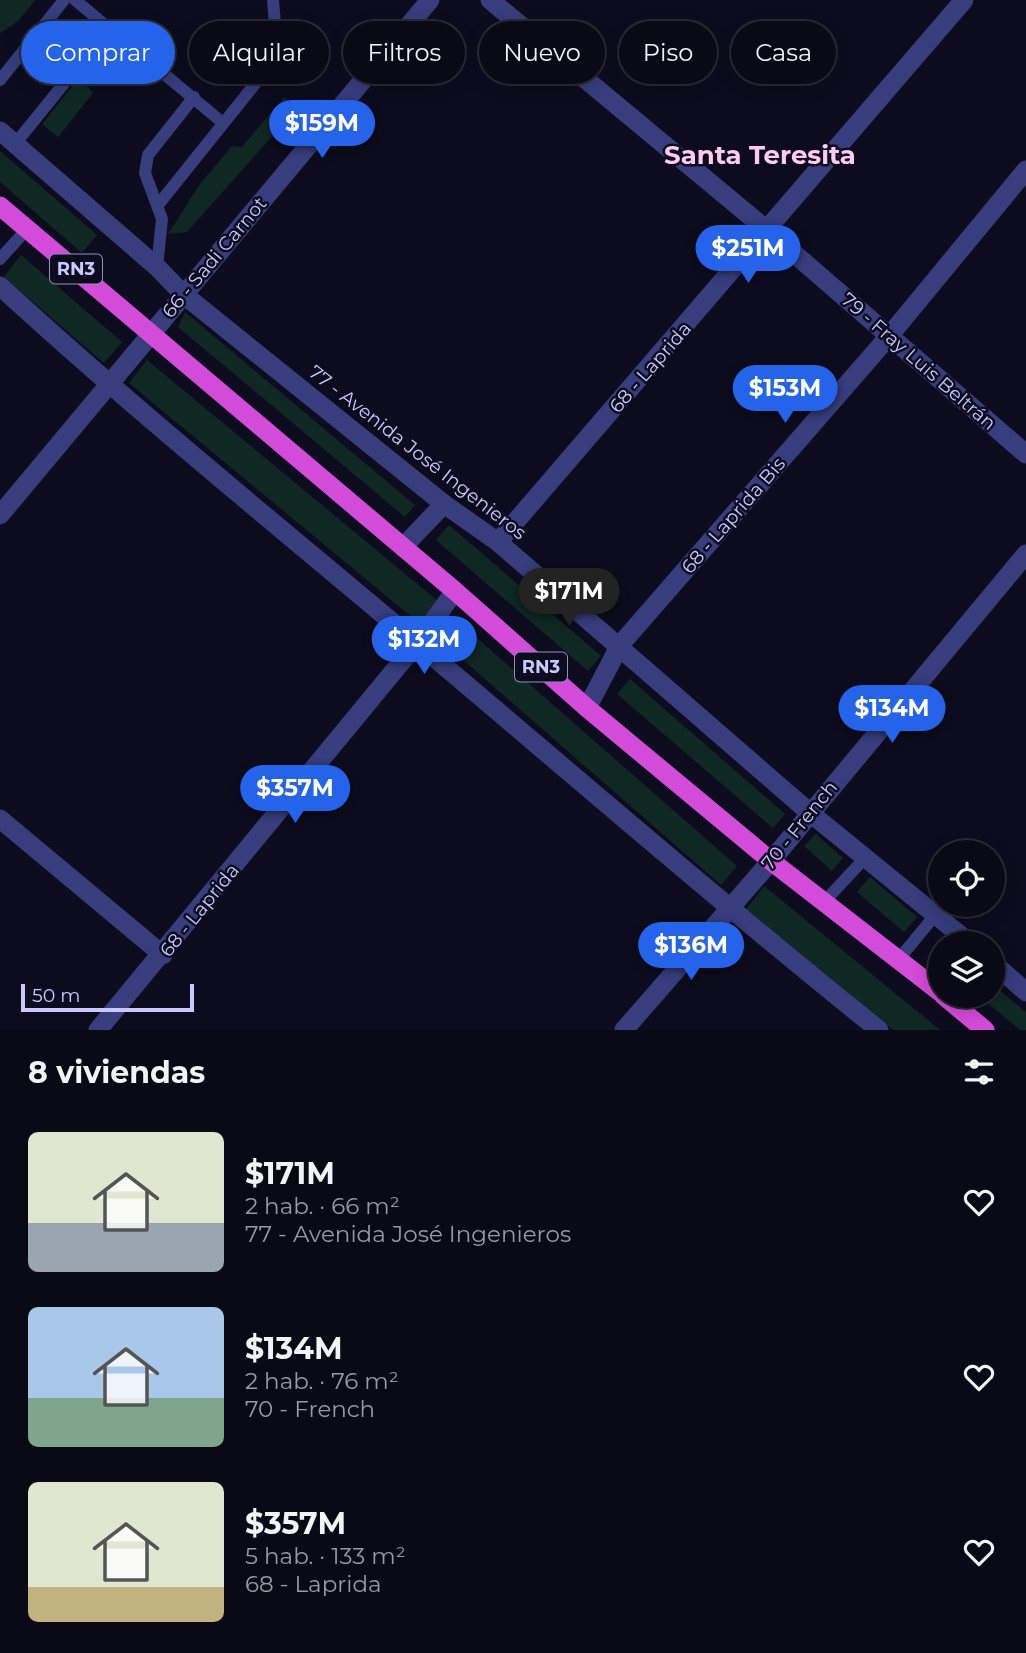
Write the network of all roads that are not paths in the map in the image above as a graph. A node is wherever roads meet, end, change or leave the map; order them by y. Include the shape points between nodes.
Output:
1 (64, 0) edge
2 (75, 0) edge
3 (273, 0) edge
4 (430, 0) edge
5 (490, 0) edge
6 (964, 0) edge
7 (100, 21) edge
8 (0, 80) edge
9 (175, 82) edge
10 (57, 84) edge
11 (194, 97) junction
12 (223, 123) junction
13 (7, 137) edge
14 (1026, 170) edge
15 (158, 205) junction
16 (0, 206) edge
17 (28, 229) junction
18 (768, 231) junction
19 (0, 259) edge
20 (157, 267) junction
21 (0, 286) edge
22 (183, 294) junction
23 (151, 332) junction
24 (890, 335) junction
25 (109, 386) junction
26 (1026, 454) edge
27 (444, 504) junction
28 (0, 515) edge
29 (498, 542) junction
30 (403, 547) junction
31 (1026, 554) edge
32 (455, 592) junction
33 (417, 643) junction
34 (620, 645) junction
35 (587, 708) junction
36 (809, 812) junction
37 (0, 819) edge
38 (865, 858) junction
39 (771, 861) junction
40 (824, 902) junction
41 (928, 908) edge
42 (728, 909) junction
43 (934, 917) edge
44 (940, 917) edge
45 (956, 931) edge
46 (163, 955) junction
47 (900, 959) junction
48 (1005, 973) edge
49 (928, 982) edge
50 (1026, 992) edge
51 (955, 1008) edge
52 (972, 1026) edge
53 (98, 1030) edge
54 (624, 1030) edge
55 (878, 1030) edge

1 - 8 lane
2 - 7 lane
3 - 12 lane via 276,38 267,69
4 - 22 street, 66 - Sadi Carnot
5 - 18 street, 79 - Fray Luis Beltrán
6 - 18 street, 68 - Laprida
9 - 11 lane
10 - 13 lane
11 - 12 lane
11 - 15 lane via 148,155 145,173
12 - 15 lane
13 - 20 street, 77 - Avenida José Ingenieros
14 - 24 street, 68 - Laprida Bis
15 - 20 lane via 162,219
16 - 17 highway, RN3
17 - 19 lane
17 - 23 highway, RN3
18 - 24 street, 79 - Fray Luis Beltrán
18 - 29 street, 68 - Laprida
20 - 22 street, 77 - Avenida José Ingenieros
21 - 25 street
22 - 23 street, 66 - Sadi Carnot
22 - 27 street, 77 - Avenida José Ingenieros
23 - 25 street, 66 - Sadi Carnot
23 - 30 highway, RN3
24 - 26 street, 79 - Fray Luis Beltrán
24 - 34 street, 68 - Laprida Bis
25 - 28 street, 66 - Sadi Carnot
25 - 33 street
27 - 29 street, 77 - Avenida José Ingenieros
27 - 30 street
29 - 34 street, 77 - Avenida José Ingenieros
30 - 32 highway, RN3
31 - 36 street, 70 - French
32 - 33 street, 68 - Laprida
32 - 35 highway, RN3
33 - 42 street
33 - 46 street, 68 - Laprida
34 - 35 street, 68 - Laprida Bis
34 - 36 street, 77 - Avenida José Ingenieros
35 - 39 highway, RN3
36 - 38 street, 77 - Avenida José Ingenieros
36 - 39 street, 70 - French
37 - 46 street
38 - 40 lane
38 - 41 street, 77 - Avenida José Ingenieros
39 - 40 highway, RN3
39 - 42 street, 70 - French
40 - 47 highway, RN3
42 - 54 street, 70 - French
42 - 55 street
43 - 47 lane
44 - 45 street, 77 - Avenida José Ingenieros
46 - 53 street, 68 - Laprida
47 - 49 highway, RN3
48 - 50 street
51 - 52 highway

